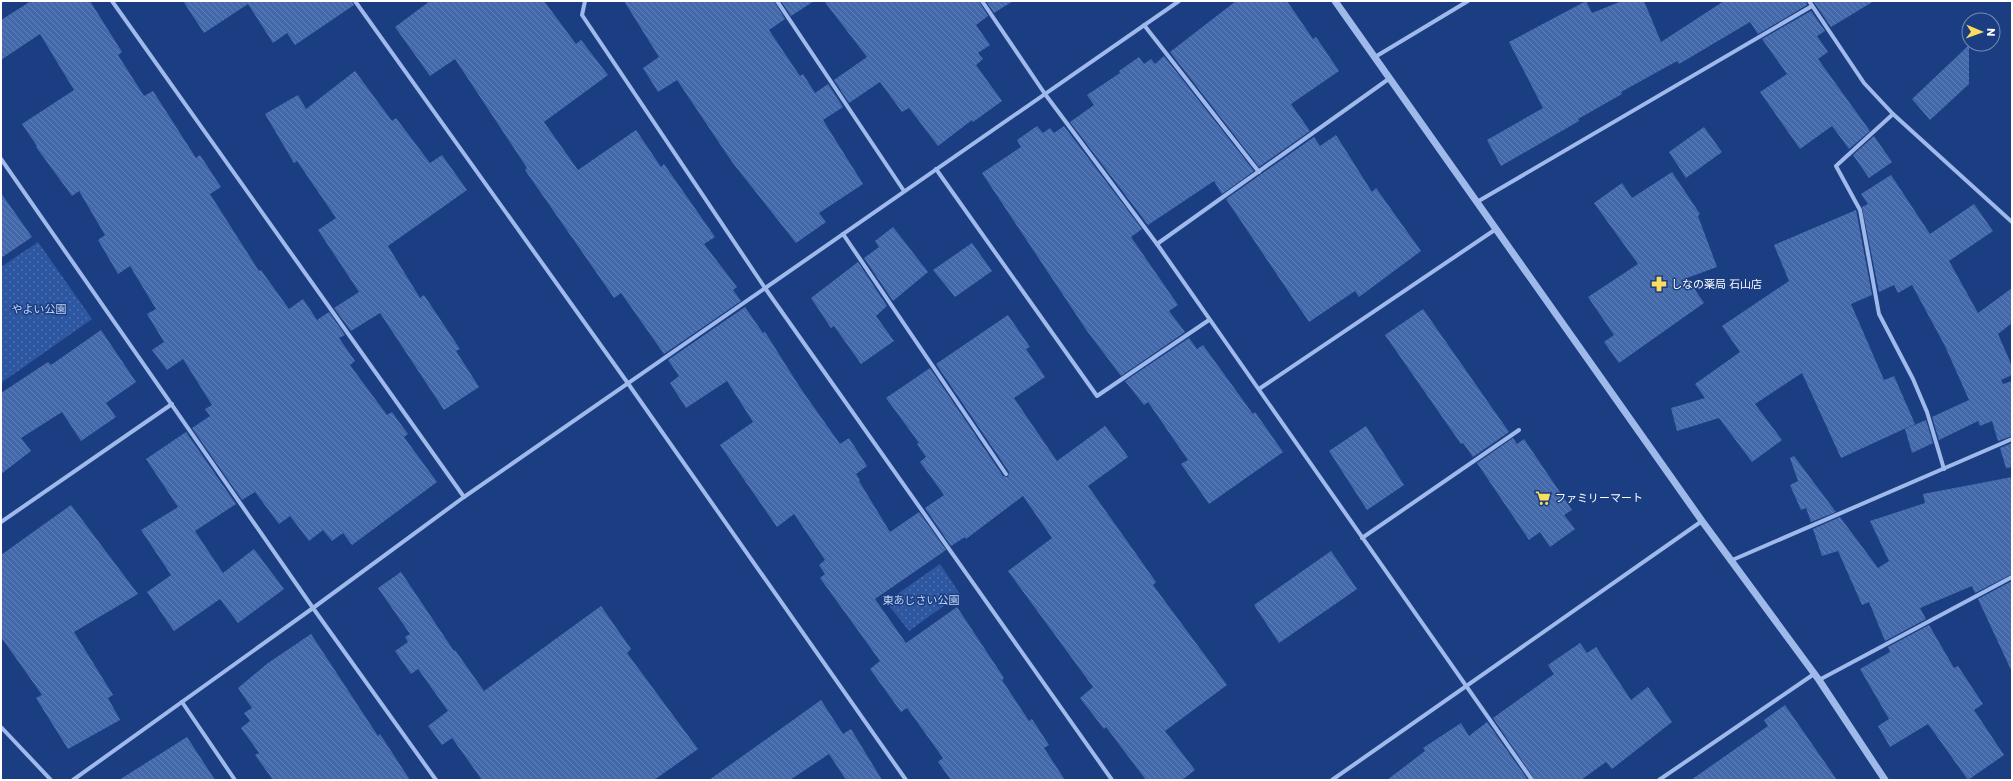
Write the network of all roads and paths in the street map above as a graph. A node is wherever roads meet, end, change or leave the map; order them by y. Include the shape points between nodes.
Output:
1 (112, 1) edge
2 (355, 1) edge
3 (585, 1) edge
4 (777, 1) edge
5 (982, 1) edge
6 (1179, 1) edge
7 (1335, 1) edge
8 (1468, 1) edge
9 (1809, 1) edge
10 (1812, 6) junction
11 (1144, 25) junction
12 (1375, 57) junction
13 (1390, 78) junction
14 (1045, 94) junction
15 (1893, 114) junction
16 (1, 159) edge
17 (936, 169) junction
18 (1259, 172) junction
19 (904, 192) junction
20 (1477, 202) junction
21 (2012, 222) edge
22 (1496, 229) junction
23 (843, 234) junction
24 (1157, 244) junction
25 (765, 288) junction
26 (1209, 320) junction
27 (627, 382) junction
28 (1259, 389) junction
29 (172, 404) junction
30 (1519, 430) dead end
31 (2012, 439) edge
32 (1944, 469) junction
33 (1006, 474) dead end
34 (464, 497) junction
35 (1702, 521) junction
36 (1, 522) edge
37 (1362, 538) junction
38 (1730, 561) junction
39 (2012, 576) edge
40 (313, 608) junction
41 (1816, 677) junction
42 (1468, 686) junction
43 (182, 702) junction
44 (1, 727) edge
45 (51, 780) edge
46 (73, 780) edge
47 (235, 780) edge
48 (436, 780) edge
49 (906, 780) edge
50 (1112, 780) edge
51 (1332, 780) edge
52 (1532, 780) edge
53 (1659, 780) edge
54 (1885, 780) edge

1 - 34 street
2 - 27 street
3 - 25 street via 582,15
4 - 19 street
5 - 14 street
6 - 11 street
7 - 12 street
8 - 12 street
9 - 10 street
10 - 15 street via 1864,83
10 - 20 street
11 - 14 street
11 - 18 street
12 - 13 street
13 - 18 street
13 - 20 street
14 - 17 street
14 - 24 street
15 - 21 street
15 - 32 street via 1836,166 1860,210 1879,314 1914,379
16 - 29 street
17 - 19 street
17 - 26 street via 1097,396
18 - 24 street
19 - 23 street
20 - 22 street
22 - 28 street
22 - 35 street
23 - 25 street
23 - 33 street
24 - 26 street
25 - 27 street
25 - 50 street
26 - 28 street
27 - 34 street
27 - 49 street
28 - 37 street
29 - 36 street
29 - 40 street
30 - 37 street
31 - 32 street
32 - 38 street
34 - 40 street
35 - 38 street
35 - 42 street
37 - 42 street
38 - 41 street
39 - 41 street
40 - 43 street
40 - 48 street
41 - 53 street
41 - 54 street
42 - 51 street
42 - 52 street
43 - 46 street
43 - 47 street
44 - 45 street

